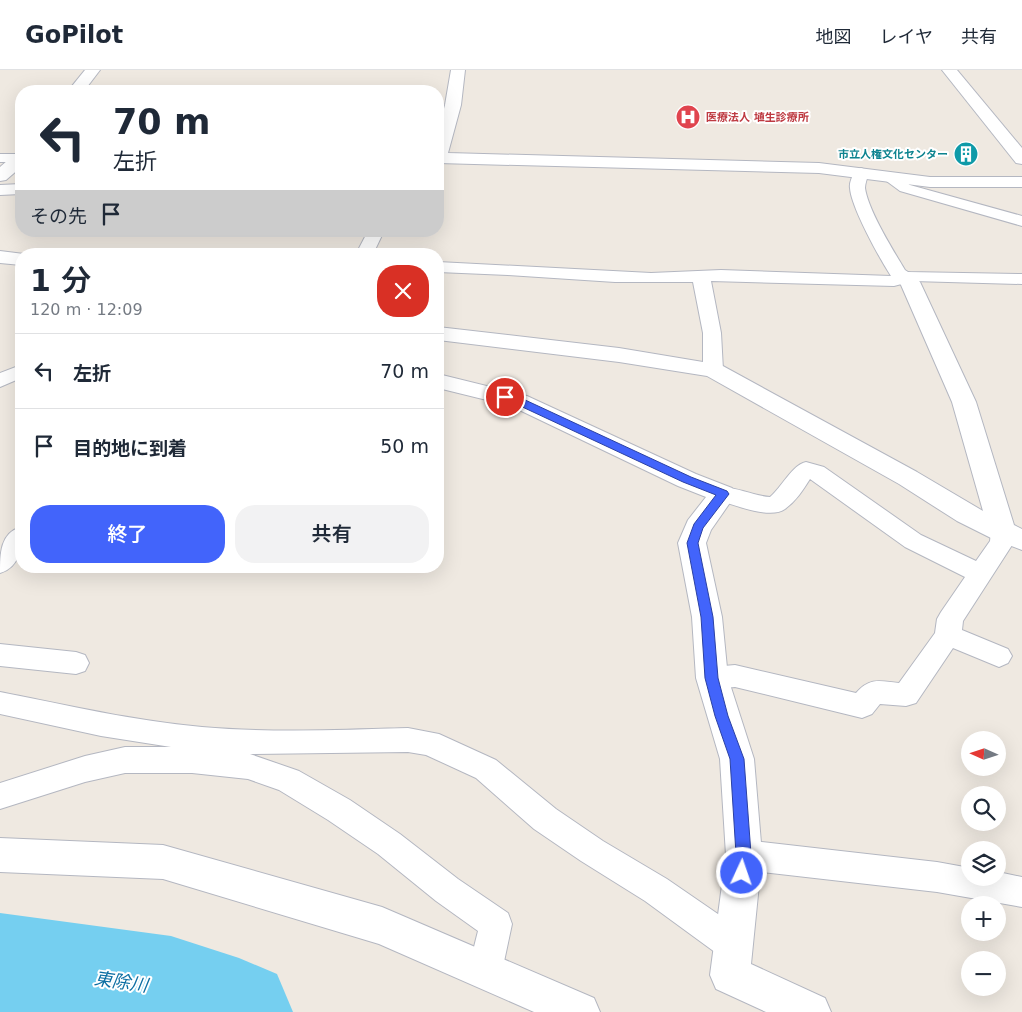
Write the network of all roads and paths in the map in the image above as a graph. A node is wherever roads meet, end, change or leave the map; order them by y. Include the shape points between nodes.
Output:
1 (93, 70) edge
2 (458, 70) edge
3 (939, 70) edge
4 (81, 85) edge
5 (444, 137) edge
6 (0, 158) edge
7 (15, 158) edge
8 (444, 159) edge
9 (1022, 160) edge
10 (15, 163) edge
11 (861, 173) junction
12 (0, 176) edge
13 (889, 177) junction
14 (1022, 182) edge
15 (15, 189) edge
16 (0, 190) edge
17 (1022, 221) edge
18 (0, 257) edge
19 (15, 258) edge
20 (444, 267) edge
21 (701, 277) junction
22 (904, 277) junction
23 (1022, 279) edge
24 (444, 335) edge
25 (713, 370) junction
26 (15, 374) edge
27 (0, 381) edge
28 (444, 383) edge
29 (723, 494) junction
30 (1013, 536) edge
31 (15, 543) edge
32 (0, 564) edge
33 (980, 574) junction
34 (948, 635) junction
35 (0, 655) edge
36 (999, 656) dead end
37 (76, 663) dead end
38 (712, 678) junction
39 (0, 703) edge
40 (0, 796) edge
41 (744, 854) junction
42 (0, 855) edge
43 (1022, 892) edge
44 (734, 946) junction
45 (485, 971) junction
46 (580, 1012) edge
47 (811, 1012) edge

1 - 4 street
2 - 5 street
3 - 9 street via 950,70
6 - 7 lane
8 - 11 street via 819,168
10 - 12 street
11 - 13 street
11 - 22 lane via 857,187 872,228 898,274
13 - 14 street via 930,182
13 - 17 lane via 905,188
15 - 16 street
18 - 19 street
20 - 21 lane
21 - 22 lane via 894,280
21 - 25 lane via 712,333
22 - 23 lane
22 - 30 street via 910,282 964,402
24 - 25 street via 619,355
25 - 30 street via 908,478 966,514
26 - 27 lane
28 - 29 street via 519,402
29 - 33 lane via 775,505 806,470 816,472 914,541
29 - 38 street via 698,527 692,543 707,617
30 - 33 lane via 1002,542
31 - 32 lane
33 - 34 lane via 950,619
34 - 36 lane
34 - 38 lane via 906,695 874,692 862,706 736,676
35 - 37 lane
38 - 41 street via 737,759
39 - 44 lane via 119,727 203,739 266,742 408,740 429,743 486,769 545,820 656,890
40 - 45 lane via 125,760 192,760 248,766 289,780 389,844 496,924
41 - 43 lane via 937,877
41 - 44 street
42 - 45 street via 163,862 382,926
44 - 47 street via 730,975
45 - 46 street

